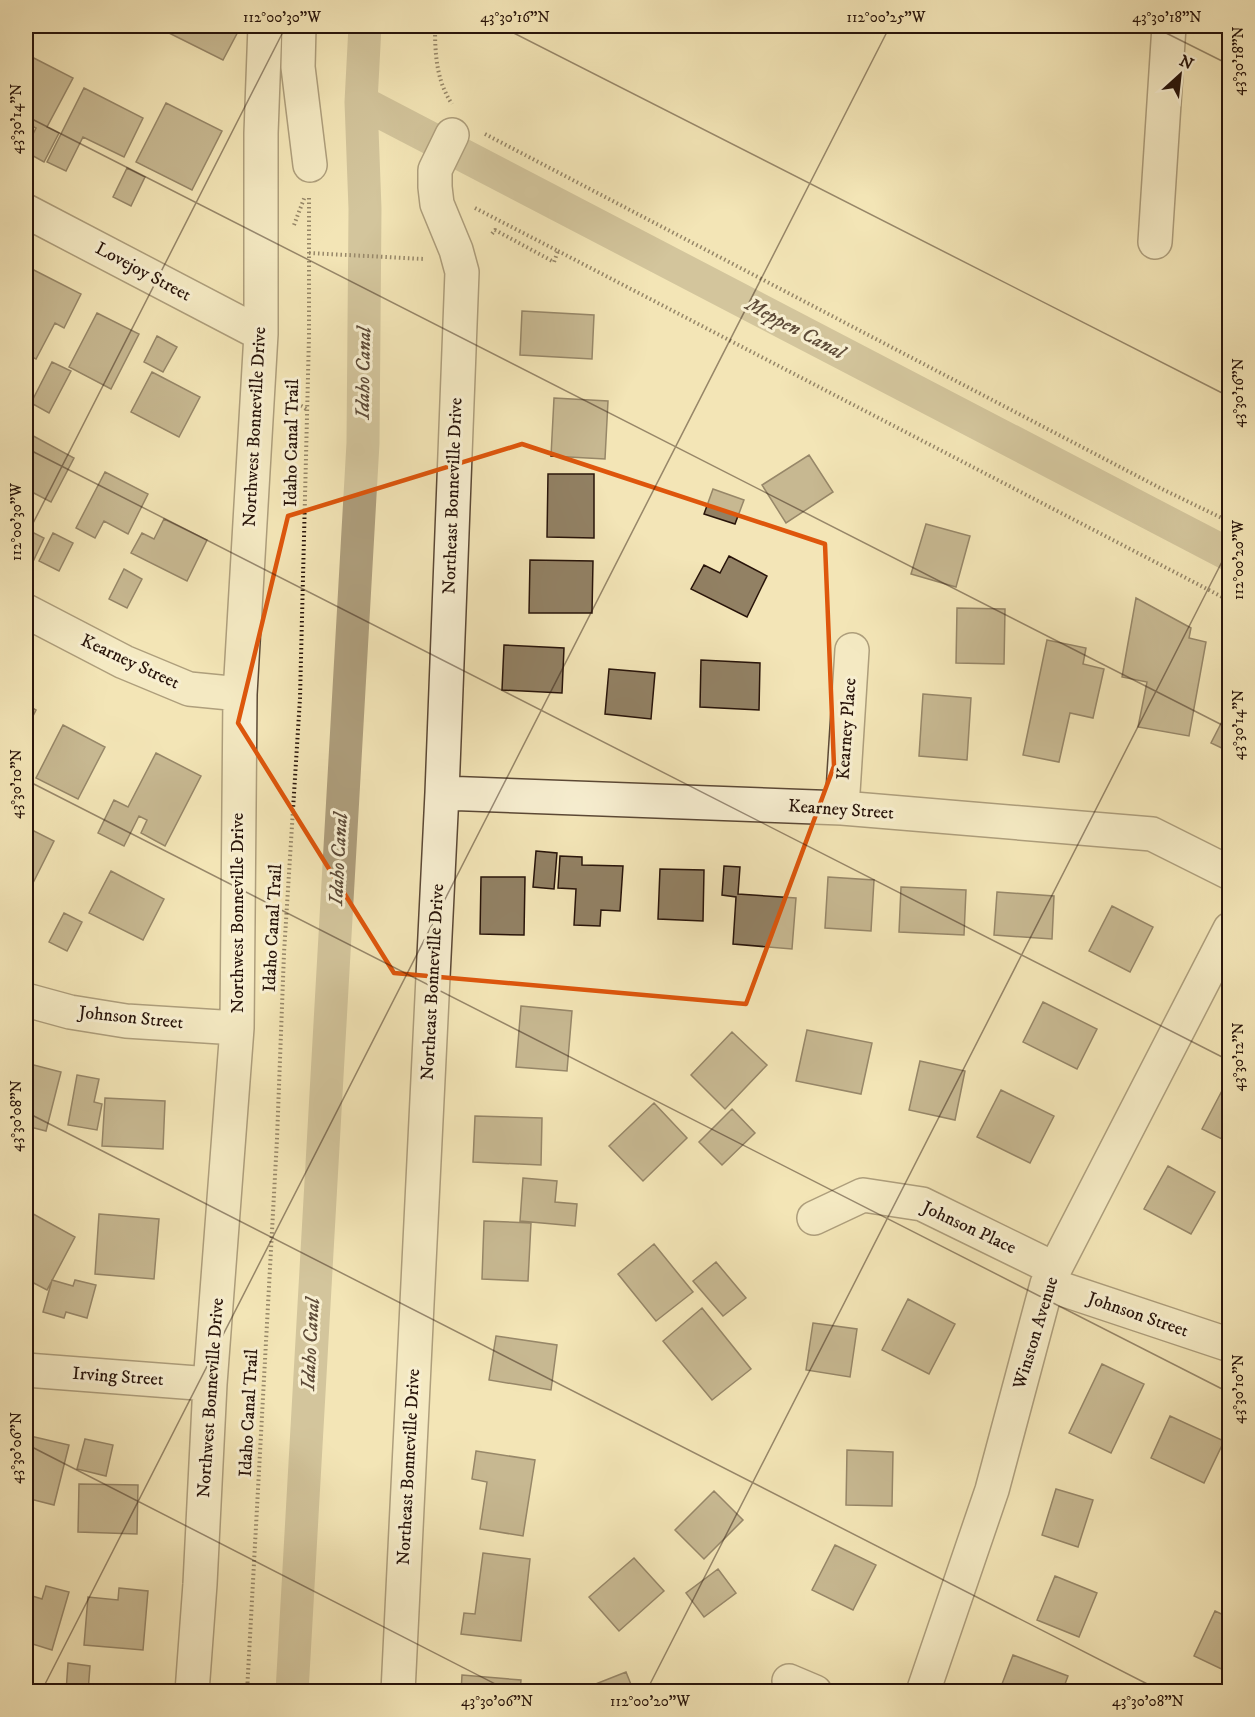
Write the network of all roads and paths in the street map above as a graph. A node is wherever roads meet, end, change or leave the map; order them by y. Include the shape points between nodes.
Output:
1 (265, 26) edge
2 (300, 26) edge
3 (435, 26) edge
4 (1169, 26) edge
5 (461, 124) junction
6 (310, 165) joint
7 (435, 179) junction
8 (26, 211) edge
9 (490, 235) dead end
10 (1155, 242) dead end
11 (558, 251) junction
12 (309, 253) junction
13 (410, 258) dead end
14 (261, 334) junction
15 (1230, 522) edge
16 (1230, 601) edge
17 (26, 611) edge
18 (852, 650) dead end
19 (240, 694) junction
20 (442, 794) junction
21 (842, 808) junction
22 (1230, 873) edge
23 (1230, 930) edge
24 (26, 1000) edge
25 (237, 1028) junction
26 (814, 1218) dead end
27 (1051, 1276) junction
28 (1230, 1345) edge
29 (26, 1370) edge
30 (210, 1384) junction
31 (192, 1692) edge
32 (247, 1692) edge
33 (398, 1692) edge
34 (922, 1692) edge

1 - 14 street, Northwest Bonneville Drive
2 - 6 street via 298,67
3 - 5 path via 435,57 444,93
4 - 10 street
5 - 7 street
5 - 15 path
6 - 12 path, Idaho Canal Trail
7 - 11 path
7 - 20 street, Northeast Bonneville Drive via 437,204 462,272
8 - 14 street, Lovejoy Street
9 - 11 path via 495,230 554,262
11 - 16 path
12 - 13 path
12 - 32 path, Idaho Canal Trail via 300,698
14 - 19 street, Northwest Bonneville Drive
17 - 19 street, Kearney Street via 124,662 189,689
18 - 21 street, Kearney Place
19 - 25 street, Northwest Bonneville Drive
20 - 21 street, Kearney Street
20 - 33 street, Northeast Bonneville Drive
21 - 22 street, Kearney Street via 1152,834
23 - 27 street, Winston Avenue
24 - 25 street, Johnson Street via 126,1021
25 - 30 street, Northwest Bonneville Drive
26 - 27 street, Johnson Place via 863,1195 922,1204
27 - 28 street, Johnson Street
27 - 34 street, Winston Avenue via 992,1490
29 - 30 street, Irving Street
30 - 31 street, Northwest Bonneville Drive

